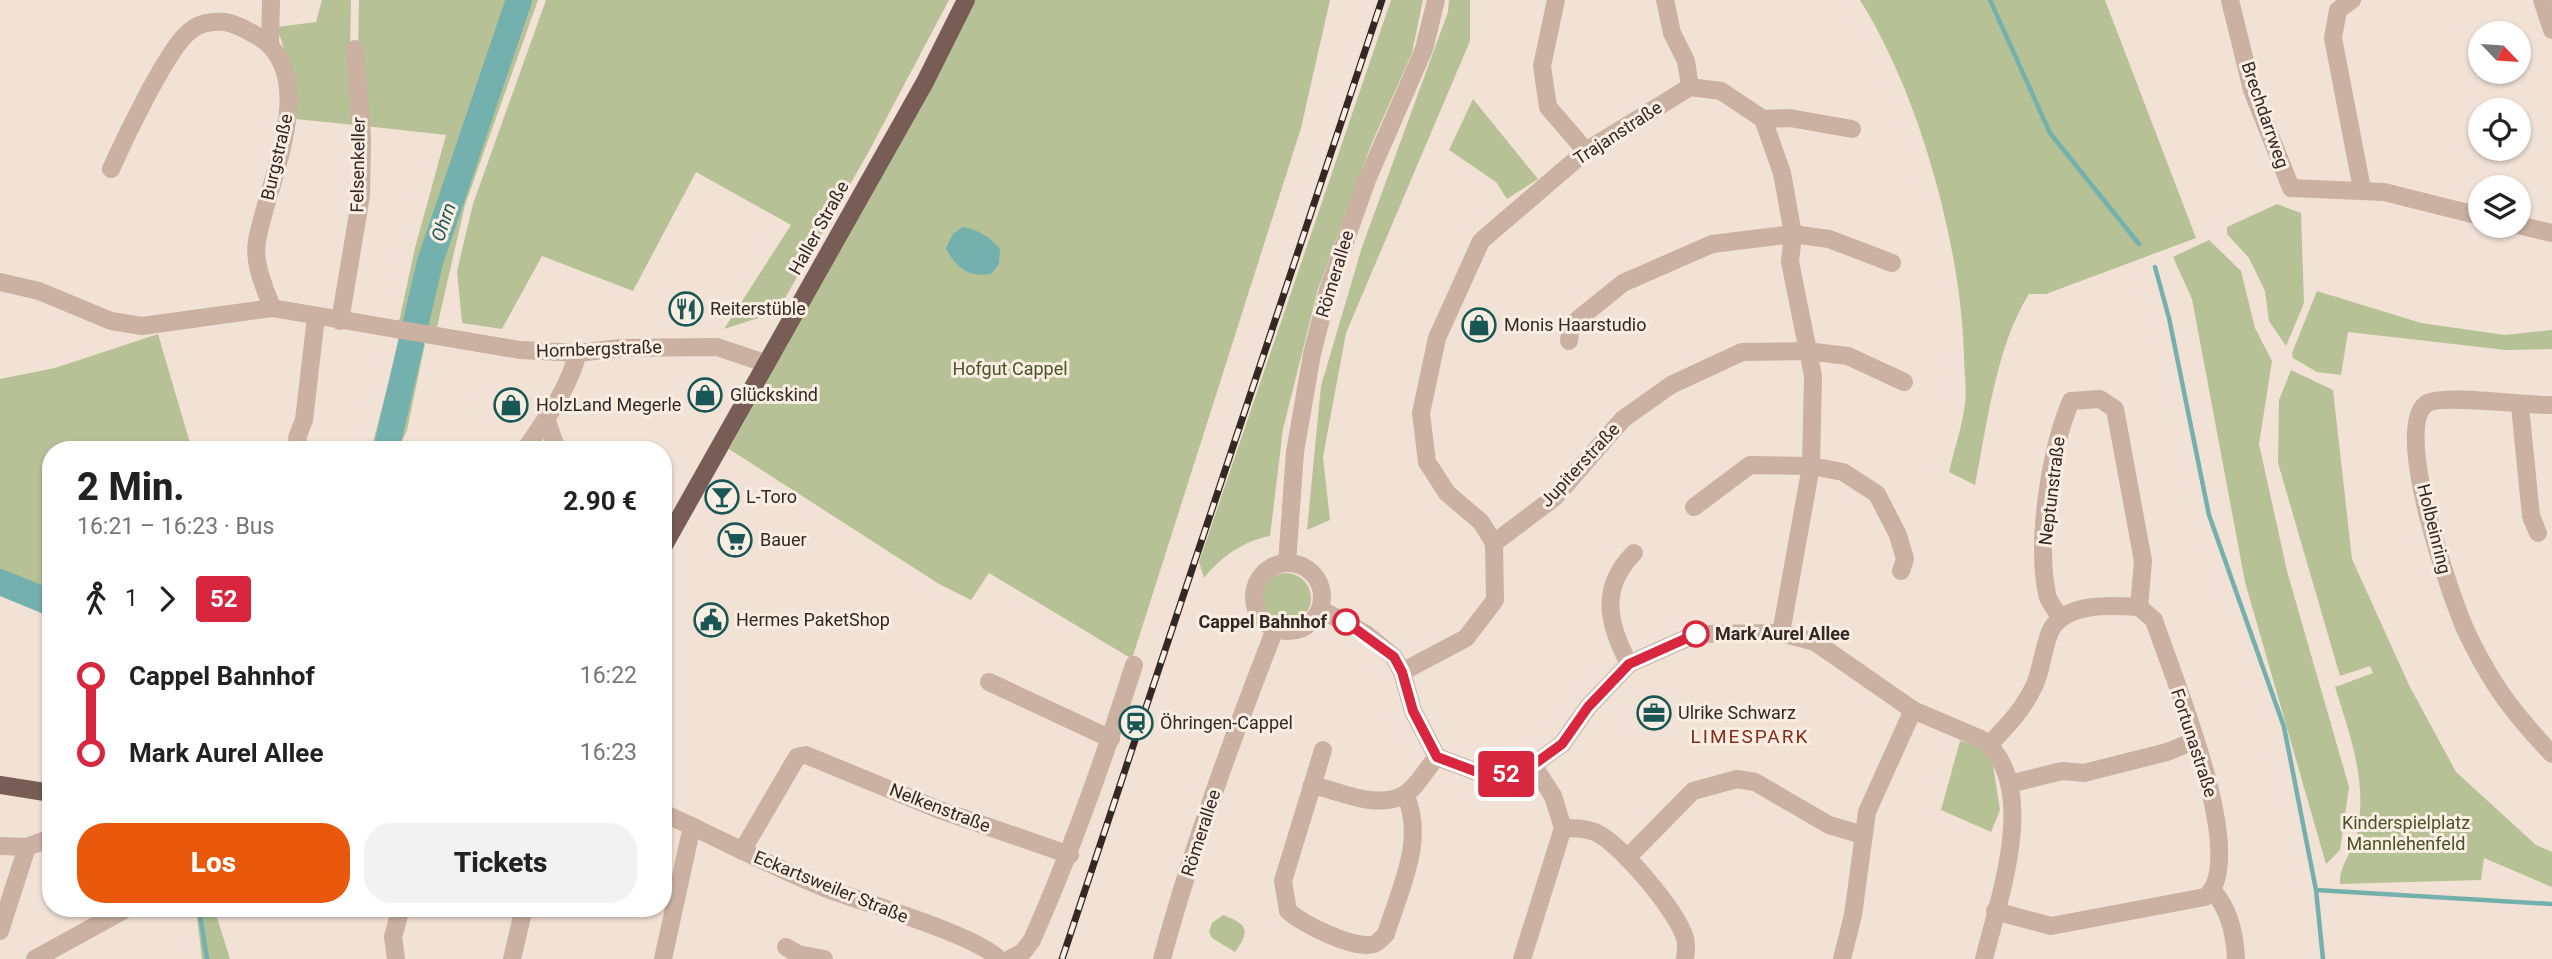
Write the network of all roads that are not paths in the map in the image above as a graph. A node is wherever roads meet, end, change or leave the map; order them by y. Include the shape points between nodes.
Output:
1 (271, 0) edge
2 (966, 0) edge
3 (1436, 0) edge
4 (1556, 0) edge
5 (1665, 0) edge
6 (2230, 0) edge
7 (2352, 0) edge
8 (2542, 0) edge
9 (2552, 30) edge
10 (270, 44) junction
11 (355, 49) dead end
12 (1689, 87) junction
13 (1763, 119) junction
14 (1852, 130) dead end
15 (1586, 151) junction
16 (111, 169) dead end
17 (2362, 190) junction
18 (2468, 213) edge
19 (2531, 228) edge
20 (2552, 233) edge
21 (1793, 234) junction
22 (1892, 263) dead end
23 (0, 282) edge
24 (272, 308) junction
25 (316, 317) junction
26 (340, 321) junction
27 (1569, 341) dead end
28 (1806, 351) junction
29 (578, 353) junction
30 (768, 364) junction
31 (1905, 382) dead end
32 (2552, 405) edge
33 (2520, 406) junction
34 (547, 421) junction
35 (298, 441) edge
36 (532, 441) edge
37 (554, 441) edge
38 (1811, 466) junction
39 (1694, 507) dead end
40 (672, 531) edge
41 (2538, 533) dead end
42 (1494, 543) junction
43 (1634, 553) dead end
44 (1287, 563) junction
45 (1901, 570) dead end
46 (2139, 607) junction
47 (1320, 609) junction
48 (2060, 617) junction
49 (1275, 629) junction
50 (1782, 633) junction
51 (1629, 664) junction
52 (1134, 665) dead end
53 (1402, 672) junction
54 (989, 682) dead end
55 (1913, 710) junction
56 (1111, 739) junction
57 (2194, 741) junction
58 (1989, 745) junction
59 (1323, 750) dead end
60 (2552, 754) edge
61 (1437, 757) junction
62 (1533, 765) junction
63 (2008, 784) junction
64 (0, 785) edge
65 (1312, 785) junction
66 (42, 792) edge
67 (1405, 794) junction
68 (672, 817) edge
69 (692, 826) junction
70 (1563, 828) junction
71 (1863, 835) junction
72 (42, 841) edge
73 (0, 846) edge
74 (27, 847) junction
75 (742, 850) junction
76 (1070, 855) junction
77 (1627, 858) junction
78 (2213, 891) junction
79 (1995, 911) junction
80 (111, 917) edge
81 (399, 917) edge
82 (522, 917) edge
83 (0, 931) edge
84 (793, 953) edge
85 (35, 959) edge
86 (396, 959) edge
87 (512, 959) edge
88 (663, 959) edge
89 (824, 959) edge
90 (999, 959) edge
91 (1010, 959) edge
92 (1162, 959) edge
93 (1522, 959) edge
94 (1685, 959) edge
95 (1842, 959) edge
96 (1984, 959) edge
97 (2236, 959) edge

1 - 10 street
2 - 30 main road, Haller Straße
3 - 44 street, Römerallee via 1424,48 1367,180 1329,286 1295,452
4 - 15 street via 1542,66 1548,107
5 - 12 street via 1672,33 1686,61
6 - 17 street, Brechdarrweg via 2252,90 2291,188
7 - 17 street via 2339,10 2333,38
8 - 9 street
10 - 16 street via 226,22 206,23 189,31 172,53
10 - 24 street, Burgstraße via 287,80 289,101 256,244
11 - 26 street, Felsenkeller via 361,196
12 - 13 street via 1721,91
12 - 15 street, Trajanstraße
13 - 14 street via 1790,118
13 - 21 street via 1782,173
15 - 42 street, Trajanstraße via 1481,241 1437,338 1421,413 1427,462 1447,493 1481,522
17 - 18 street
19 - 20 street
21 - 22 street via 1829,239
21 - 27 street via 1712,244 1622,283 1571,325
21 - 28 street via 1790,262
23 - 24 street via 38,291 111,321 142,326
24 - 25 street
25 - 26 street
25 - 35 street
26 - 29 street, Hornbergstraße via 520,350
28 - 31 street, Jupiterstraße via 1848,356
28 - 38 street via 1814,376
28 - 42 street, Jupiterstraße via 1742,352 1671,384 1622,419 1555,497
29 - 30 street, Hornbergstraße via 717,347
29 - 34 street via 571,379
30 - 40 main road, Haller Straße
32 - 33 street, Holbeinring
33 - 41 street via 2531,516
33 - 60 street, Holbeinring via 2453,398 2429,401 2417,421 2415,443 2441,562 2466,631 2527,729
34 - 36 street
34 - 37 street
38 - 39 street via 1750,465
38 - 45 street via 1843,472 1877,494 1898,535 1905,559
38 - 50 street
42 - 53 street via 1495,600 1466,638
43 - 51 street via 1611,589 1613,634
44 - 47 street via 1305,568 1318,581
44 - 49 street via 1267,570 1255,587 1256,612
46 - 48 street via 2072,611
46 - 48 street, Neptunstraße via 2143,562 2115,409 2100,398 2071,401 2060,427 2043,536 2047,596
46 - 57 street, Fortunastraße via 2154,620
47 - 49 street via 1301,629
47 - 53 street via 1366,634 1394,657
48 - 58 street via 2021,711
49 - 92 street, Römerallee via 1246,699
50 - 51 street via 1696,634
50 - 55 street via 1815,642
51 - 62 street via 1588,707 1562,744
52 - 56 street
53 - 61 street via 1413,711
54 - 56 street
55 - 58 street
55 - 71 street via 1867,812
56 - 76 street
57 - 63 street via 2084,773 2062,771
57 - 78 street, Fortunastraße via 2221,839 2219,879
58 - 63 street via 2005,768
59 - 65 street
61 - 62 street via 1493,778
61 - 67 street
62 - 70 street via 1553,796
63 - 79 street via 2013,833
64 - 66 main road
65 - 67 street via 1364,800
65 - 67 street via 1283,881 1288,911 1305,925 1361,945 1375,944 1386,934 1415,839 1413,813
68 - 69 street, Eckartsweiler Straße
69 - 75 street, Eckartsweiler Straße
69 - 88 street
70 - 77 street via 1598,833
70 - 93 street
71 - 77 street via 1829,825 1755,782 1737,779 1693,791
71 - 95 street
72 - 74 street
73 - 74 street
74 - 83 street
75 - 76 street, Nelkenstraße via 797,757 806,755 937,809
75 - 90 street, Eckartsweiler Straße via 823,887 988,949
76 - 91 street via 1032,940
77 - 94 street via 1672,909 1686,940
78 - 79 street via 2206,897 2051,926
78 - 97 street via 2235,936
79 - 96 street
80 - 85 street
81 - 86 street via 393,937
82 - 87 street
84 - 89 street

